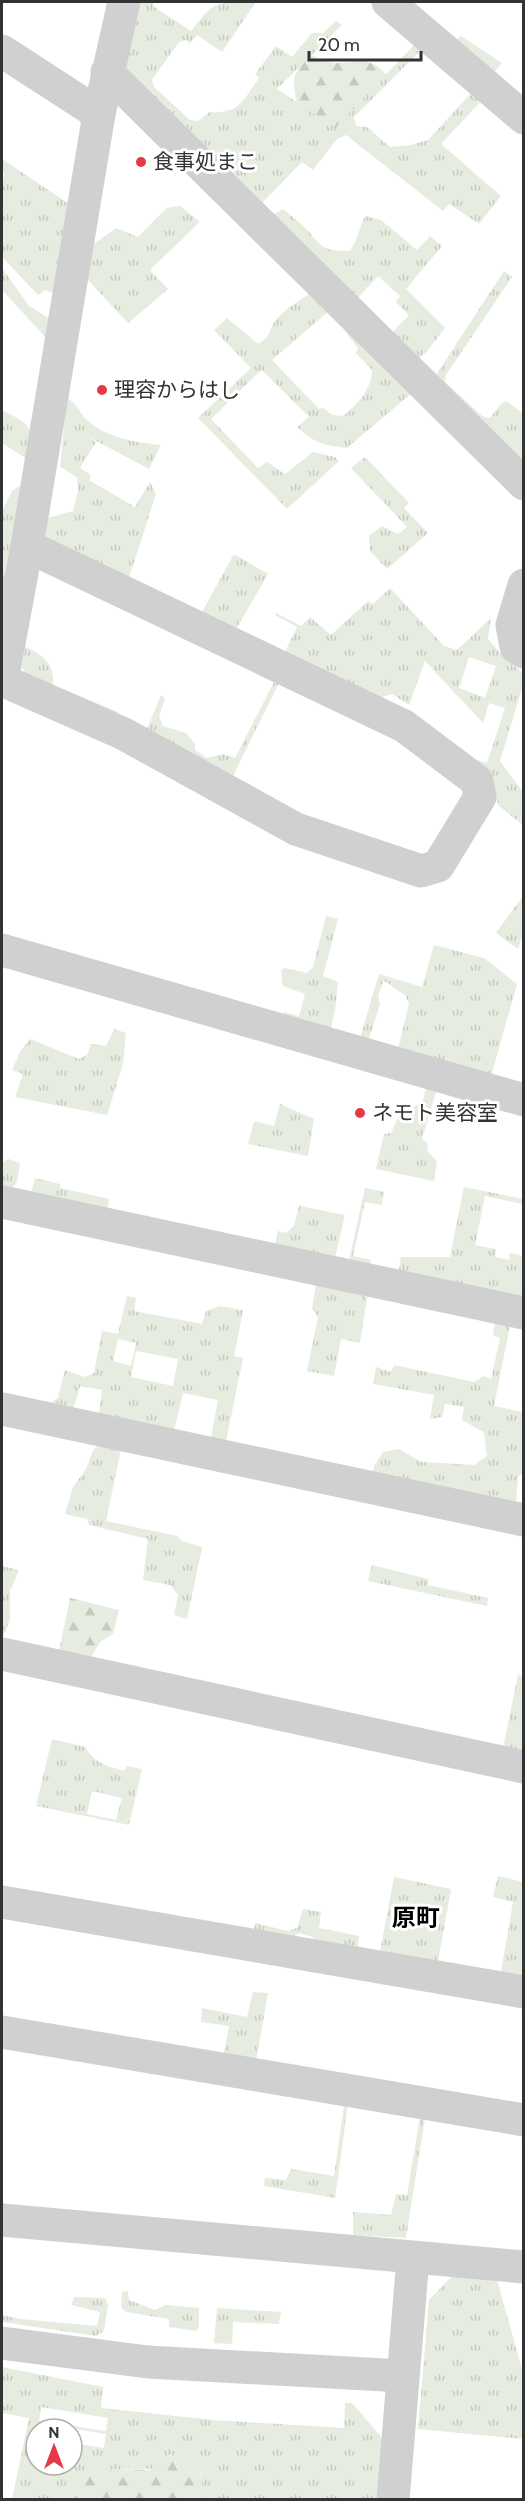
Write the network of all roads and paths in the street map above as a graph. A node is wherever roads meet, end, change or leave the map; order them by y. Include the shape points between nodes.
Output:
1 (124, 2) edge
2 (388, 2) edge
3 (2, 51) edge
4 (107, 72) junction
5 (99, 114) junction
6 (524, 118) edge
7 (524, 484) edge
8 (27, 546) junction
9 (524, 585) edge
10 (524, 652) edge
11 (2, 681) edge
12 (2, 950) edge
13 (524, 1100) edge
14 (2, 1202) edge
15 (524, 1313) edge
16 (2, 1409) edge
17 (524, 1520) edge
18 (2, 1654) edge
19 (524, 1767) edge
20 (2, 1902) edge
21 (524, 1992) edge
22 (2, 2032) edge
23 (524, 2120) edge
24 (2, 2220) edge
25 (413, 2258) junction
26 (524, 2267) edge
27 (2, 2343) edge
28 (402, 2376) junction
29 (393, 2499) edge

1 - 4 street
2 - 6 street
3 - 5 street
4 - 5 street
4 - 7 street
5 - 8 street
8 - 11 street
8 - 11 street via 404,726 477,781 480,797 438,866 421,871 296,829 124,734
9 - 10 street via 512,624 516,647
12 - 13 street
14 - 15 street
16 - 17 street
18 - 19 street
20 - 21 street
22 - 23 street
24 - 25 street
25 - 26 street
25 - 28 street
27 - 28 street via 148,2362
28 - 29 street

